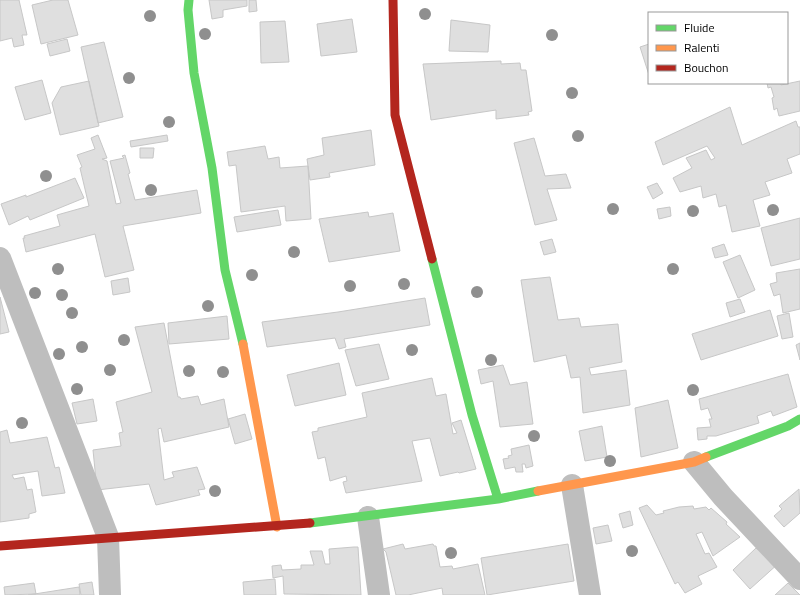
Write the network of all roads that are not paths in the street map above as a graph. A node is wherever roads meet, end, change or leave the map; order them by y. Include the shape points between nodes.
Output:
1 (189, 0) edge
2 (393, 0) edge
3 (0, 258) edge
4 (800, 419) edge
5 (694, 462) junction
6 (572, 485) junction
7 (498, 499) junction
8 (368, 517) junction
9 (277, 527) junction
10 (108, 538) junction
11 (0, 546) edge
12 (800, 579) edge
13 (110, 595) edge
14 (379, 595) edge
15 (590, 595) edge

1 - 9 street via 194,73 212,168 225,270 246,356
2 - 7 street via 395,115 472,415
3 - 10 street
4 - 5 street
5 - 6 street
5 - 12 street via 723,497
6 - 7 street
6 - 15 street
7 - 8 street
8 - 9 street
8 - 14 street
9 - 10 street
10 - 11 street
10 - 13 street

